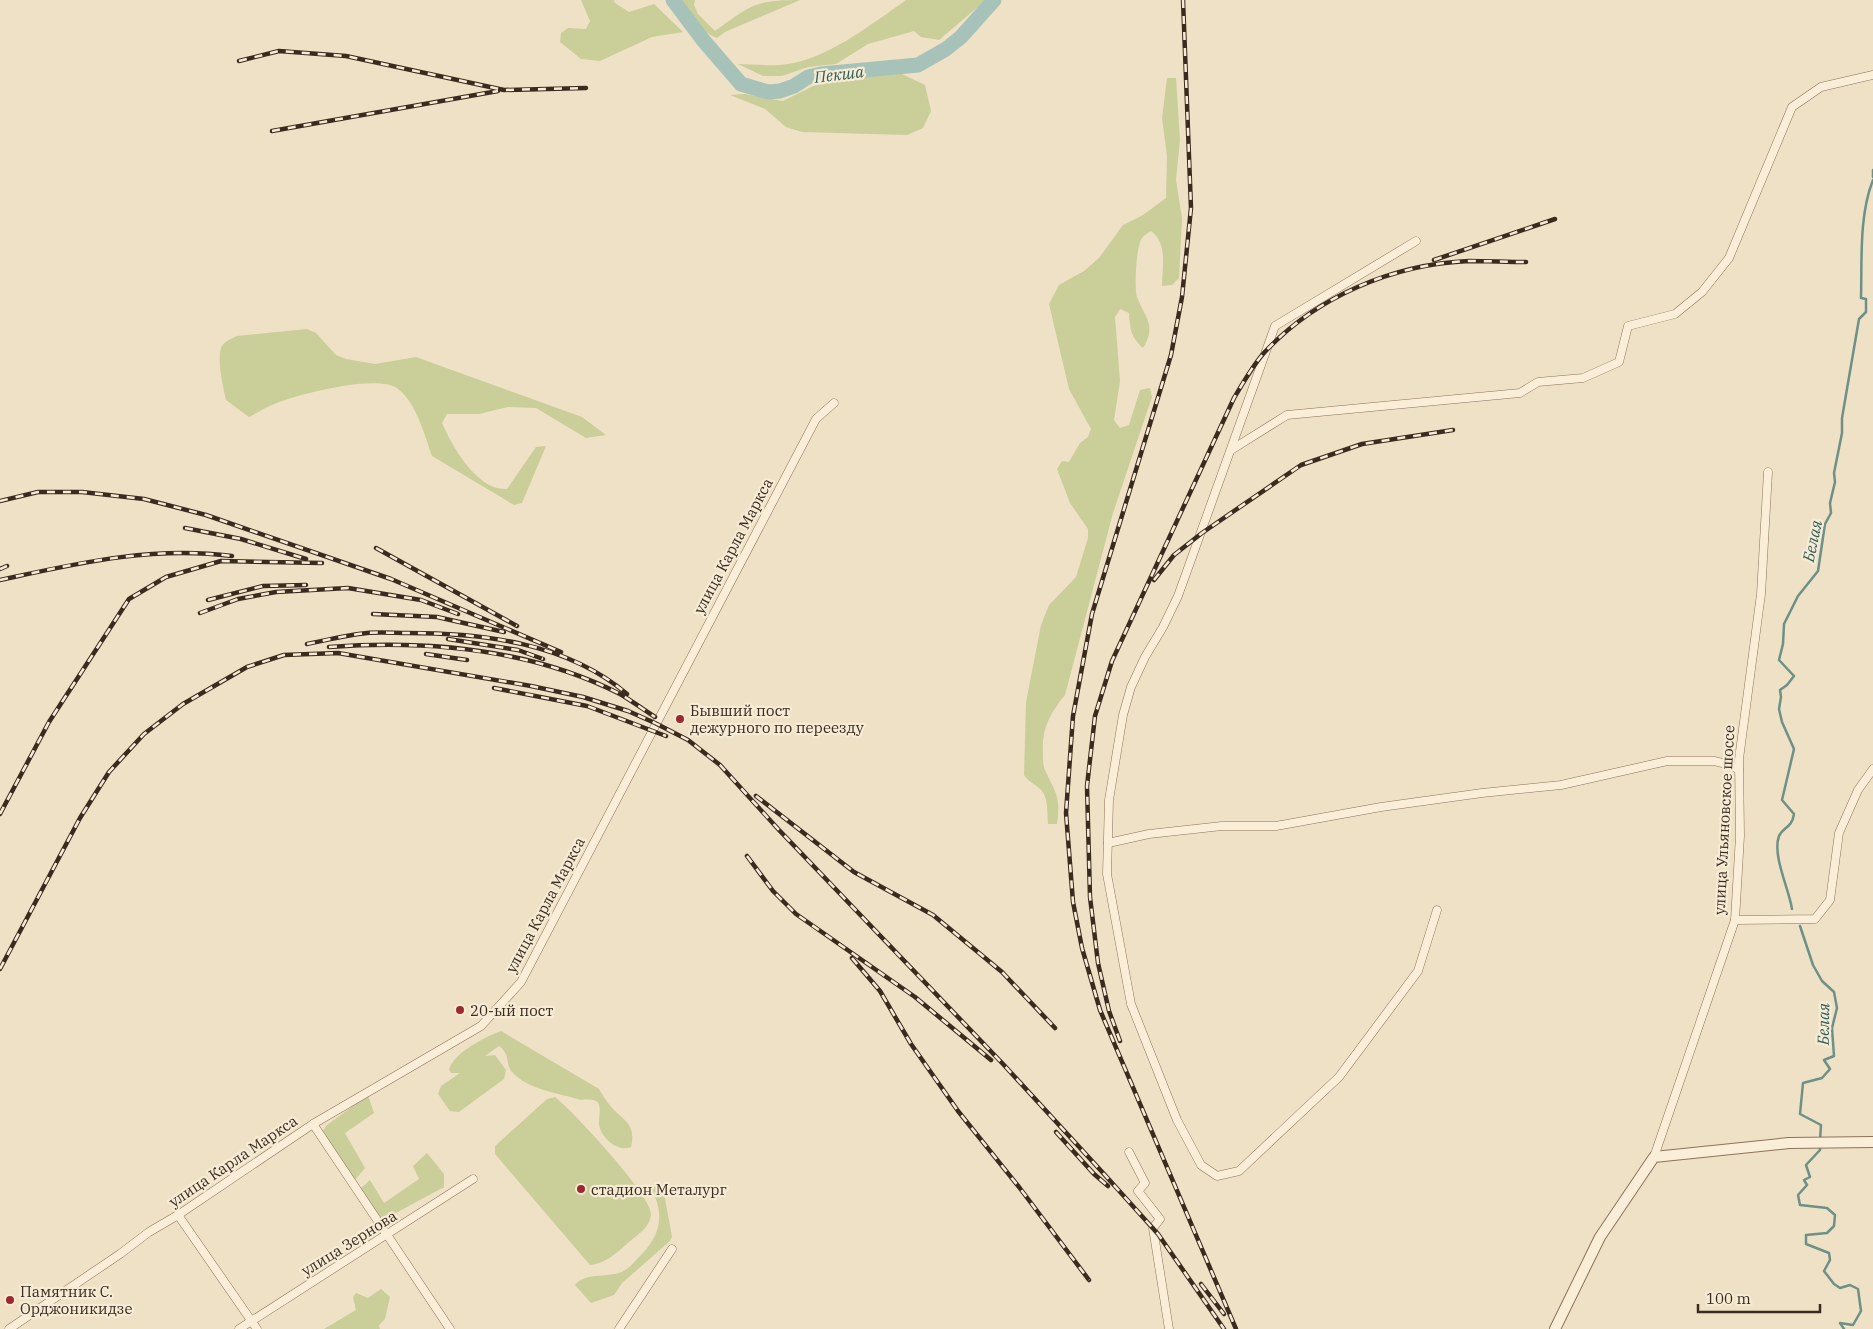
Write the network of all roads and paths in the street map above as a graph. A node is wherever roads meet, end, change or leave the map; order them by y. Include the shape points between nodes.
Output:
1 (1873, 75) edge
2 (1416, 241) dead end
3 (834, 403) dead end
4 (1231, 450) junction
5 (1768, 472) dead end
6 (1873, 769) edge
7 (1739, 770) junction
8 (1108, 843) junction
9 (1436, 910) dead end
10 (1735, 920) junction
11 (313, 1124) junction
12 (1873, 1142) edge
13 (1129, 1152) dead end
14 (1654, 1157) junction
15 (473, 1179) dead end
16 (178, 1215) junction
17 (387, 1236) junction
18 (672, 1249) dead end
19 (252, 1320) junction
20 (9, 1329) edge
21 (239, 1329) edge
22 (257, 1329) edge
23 (450, 1329) edge
24 (619, 1329) edge
25 (1169, 1329) edge
26 (1555, 1329) edge

1 - 4 street via 1821,87 1792,107 1730,258 1702,292 1675,314 1628,326 1619,362 1583,378 1538,382 1520,393 1287,415
2 - 4 street via 1274,326
3 - 11 street, улица Карла Маркса via 816,419 521,982 481,1026
4 - 8 street via 1178,596 1145,657 1126,705 1112,773
5 - 7 street, улица Ульяновское шоссе via 1761,594
6 - 10 street via 1858,790 1839,832 1830,900 1815,919
7 - 8 street via 1714,761 1667,761 1553,786 1482,793 1276,826 1222,826 1149,834
7 - 10 street, улица Ульяновское шоссе via 1740,836
8 - 9 street via 1107,874 1131,1004 1177,1120 1201,1164 1217,1176 1239,1170 1339,1077 1418,971
10 - 14 street, улица Ульяновское шоссе
11 - 16 street, улица Карла Маркса
11 - 17 street
12 - 14 street via 1788,1143
13 - 25 street via 1145,1183 1138,1191 1160,1219 1153,1228
14 - 26 street, улица Ульяновское шоссе via 1600,1237
15 - 17 street, улица Зернова
16 - 19 street
16 - 20 street, улица Карла Маркса
17 - 19 street, улица Зернова
17 - 23 street
18 - 24 street
19 - 21 street, улица Зернова
19 - 22 street

